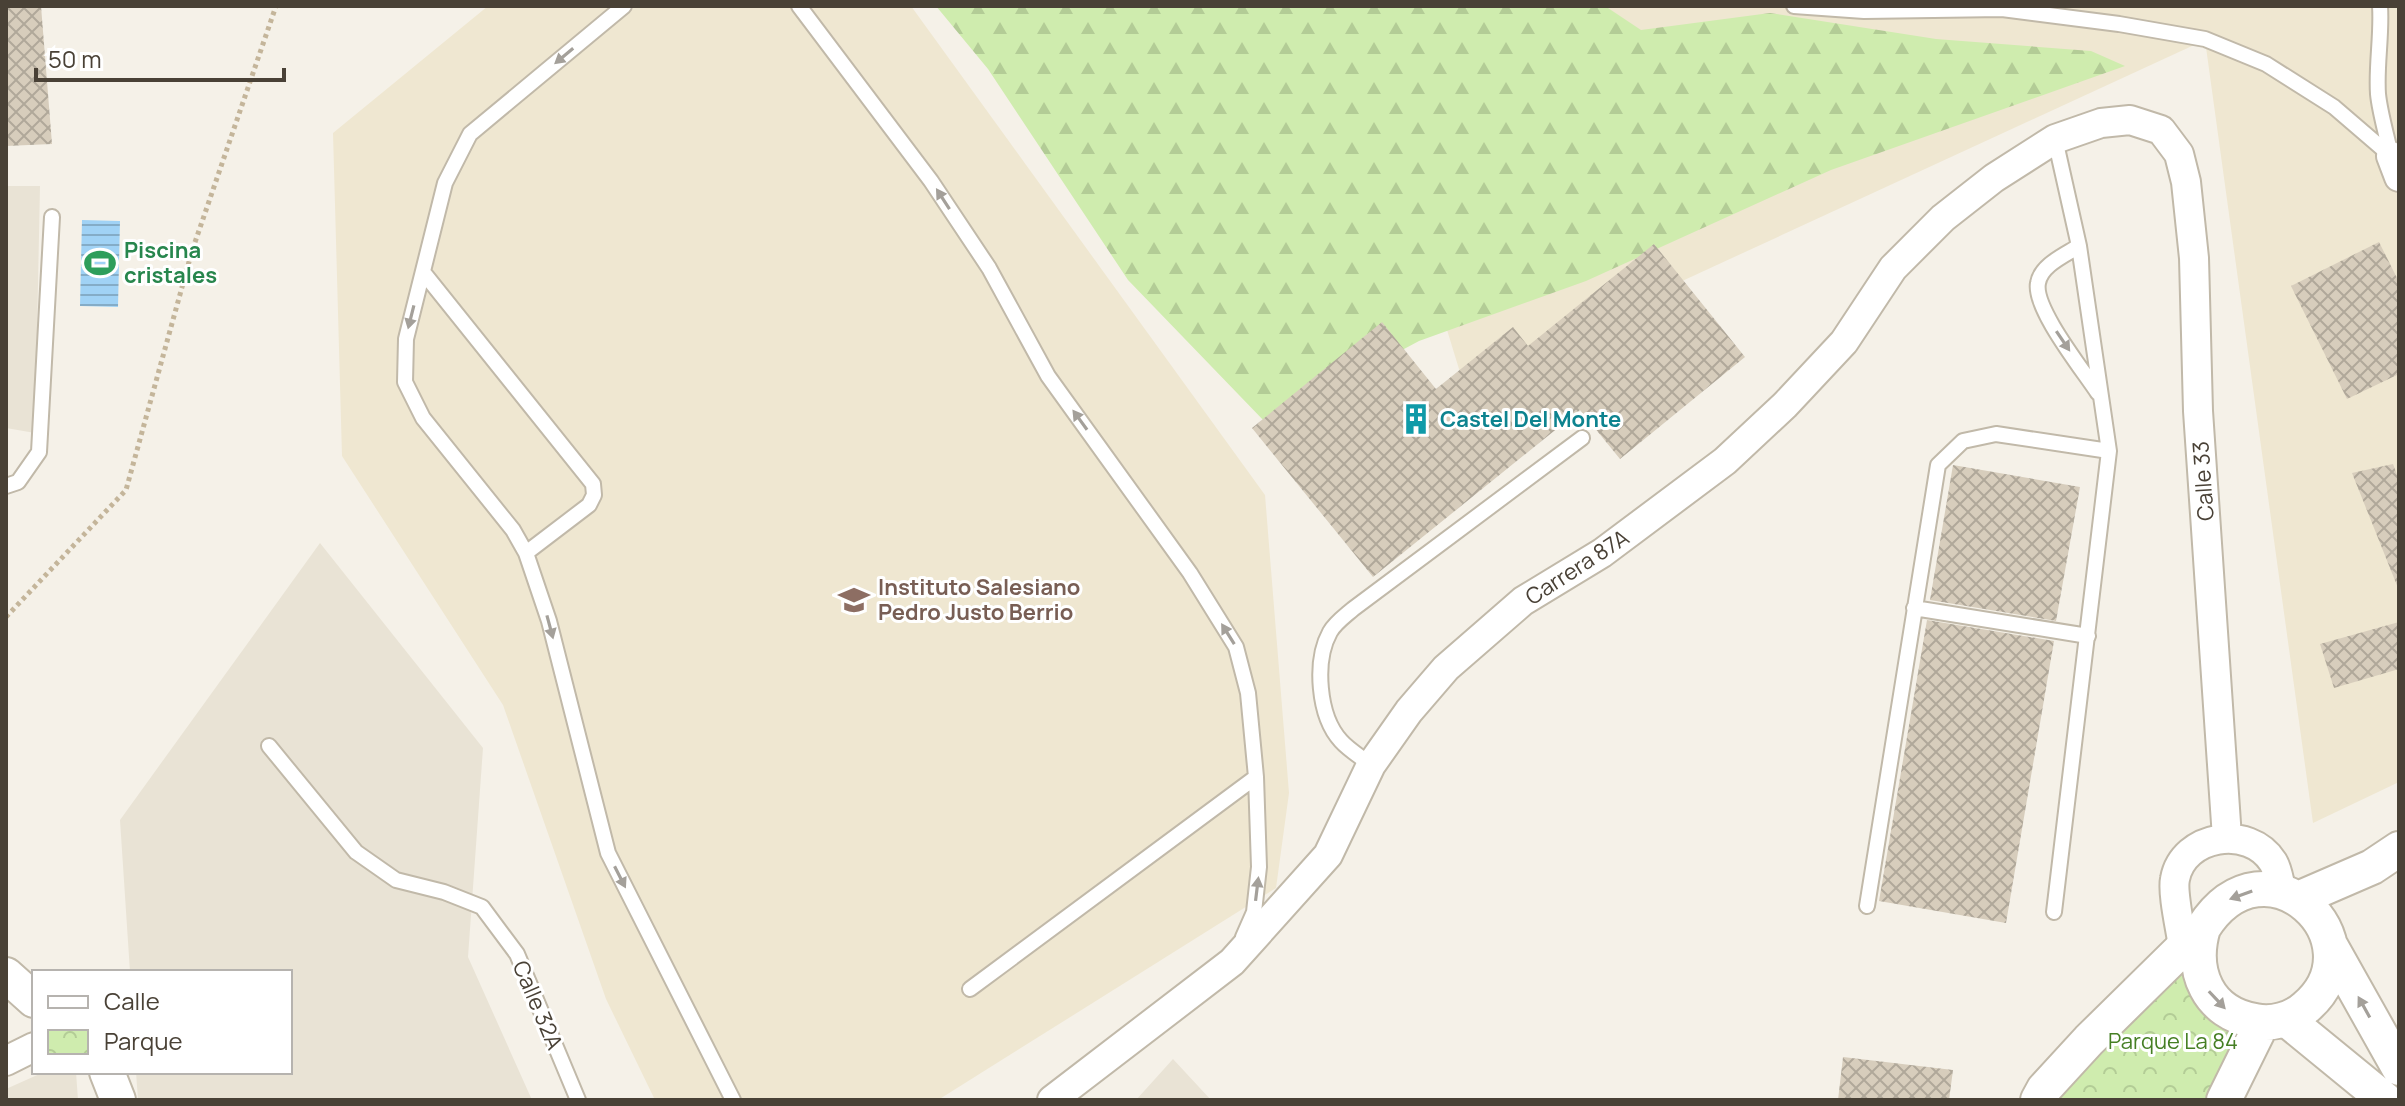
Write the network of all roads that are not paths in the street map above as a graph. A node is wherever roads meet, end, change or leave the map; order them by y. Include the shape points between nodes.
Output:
1 (624, 6) edge
2 (799, 6) edge
3 (1794, 6) edge
4 (2380, 6) edge
5 (2161, 130) joint
6 (2055, 139) junction
7 (2395, 167) edge
8 (52, 217) dead end
9 (2079, 246) junction
10 (423, 272) junction
11 (2100, 396) junction
12 (1582, 438) dead end
13 (2109, 451) junction
14 (6, 486) edge
15 (526, 553) junction
16 (1914, 608) junction
17 (2088, 636) junction
18 (269, 746) dead end
19 (1371, 765) junction
20 (1256, 777) junction
21 (2227, 838) junction
22 (2386, 858) edge
23 (2290, 895) junction
24 (1867, 906) dead end
25 (2054, 912) dead end
26 (2326, 935) junction
27 (2193, 938) junction
28 (1232, 962) junction
29 (6, 975) edge
30 (970, 989) dead end
31 (32, 998) edge
32 (2274, 1021) junction
33 (32, 1048) edge
34 (6, 1061) edge
35 (2399, 1068) edge
36 (108, 1074) edge
37 (1059, 1098) edge
38 (118, 1100) edge
39 (578, 1100) edge
40 (733, 1100) edge
41 (2038, 1100) edge
42 (2224, 1100) edge
43 (2385, 1100) edge

1 -> 10 lane via 470,134 445,183
20 -> 2 lane via 1248,693 1236,647 1190,573 1048,376 989,268 931,181
3 - 7 lane via 2002,9 2205,39 2266,64 2334,107
4 - 7 lane via 2378,98
5 - 6 street, Carrera 87A via 2130,120 2101,123
5 - 21 street, Calle 33 via 2179,154 2194,258 2198,411
6 - 9 lane
6 - 19 street, Carrera 87A via 1994,178 1933,228 1893,268 1844,342 1725,461 1602,553 1523,601 1446,668
8 - 14 lane via 39,452 18,482
9 - 11 lane
9 -> 11 lane via 2051,263 2038,280 2038,298
10 -> 15 lane via 406,339 405,382 423,418
10 - 15 lane via 593,484 589,505
11 - 13 lane
12 - 19 lane via 1331,629 1320,675 1323,707 1339,740
13 - 16 lane via 1996,434 1963,441 1938,465
13 - 17 lane
15 -> 40 lane via 549,621 608,853
16 - 17 lane
16 - 24 lane
17 - 25 lane
18 - 39 lane, Calle 32A via 356,852 396,880 482,907 517,954
19 - 28 street, Carrera 87A via 1328,855
28 -> 20 lane via 1254,912 1259,867
20 - 30 lane
21 - 23 street via 2262,850
21 - 27 street via 2199,846 2174,881
22 - 23 street
22 - 26 street
23 - 26 street via 2312,910
23 -> 27 street via 2263,889 2244,892 2227,900
26 - 32 street via 2326,982 2302,1011
35 -> 26 street
27 -> 32 street via 2208,991 2230,1013 2246,1020
27 - 41 street via 2079,1050
28 - 37 street, Carrera 87A
29 - 31 street
32 - 42 street
32 - 43 street
33 - 34 street
36 - 38 street

